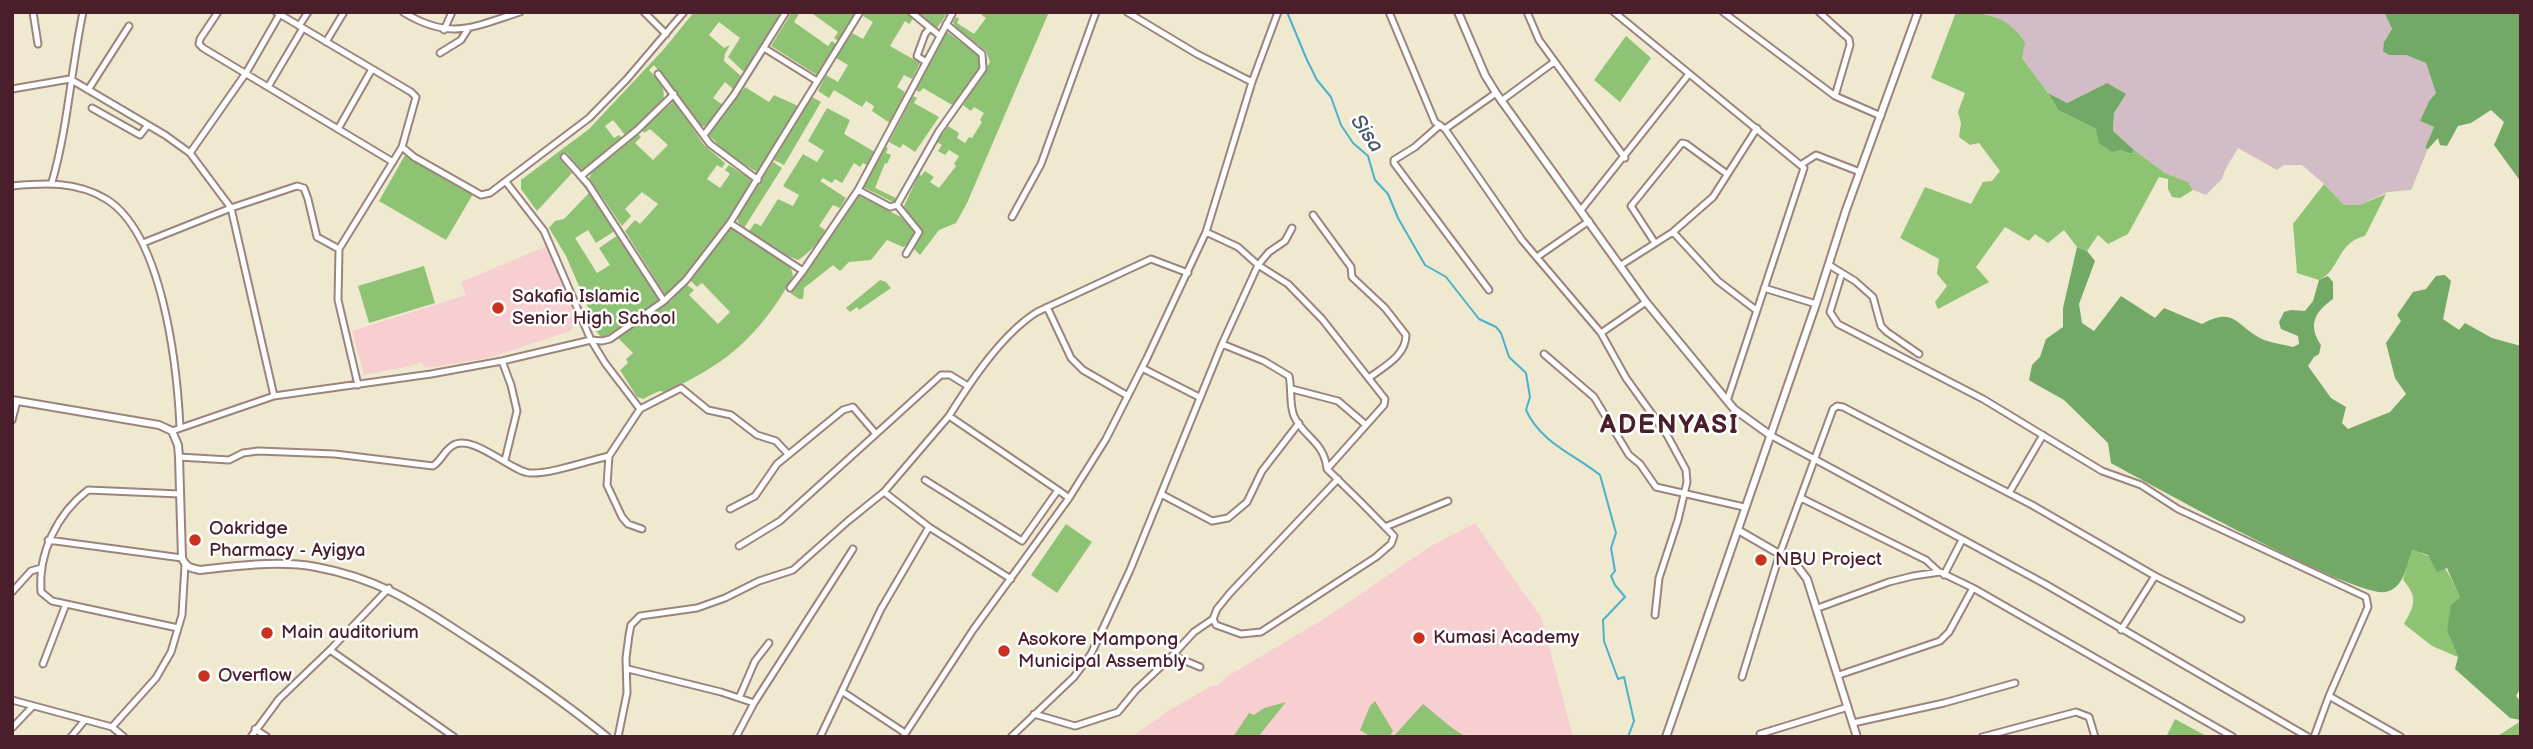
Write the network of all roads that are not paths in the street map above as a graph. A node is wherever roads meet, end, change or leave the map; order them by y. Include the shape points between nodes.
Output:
1 (33, 12) edge
2 (83, 12) edge
3 (218, 12) edge
4 (308, 12) edge
5 (344, 12) edge
6 (403, 12) edge
7 (452, 12) edge
8 (520, 12) edge
9 (643, 12) edge
10 (684, 12) edge
11 (786, 12) edge
12 (860, 12) edge
13 (911, 12) edge
14 (953, 12) edge
15 (1096, 12) edge
16 (1127, 12) edge
17 (1278, 12) edge
18 (1389, 12) edge
19 (1458, 12) edge
20 (1527, 12) edge
21 (1614, 12) edge
22 (1723, 12) edge
23 (1819, 12) edge
24 (1918, 12) edge
25 (279, 13) edge
26 (1623, 15) edge
27 (946, 24) junction
28 (129, 26) dead end
29 (301, 27) junction
30 (930, 28) junction
31 (468, 29) junction
32 (444, 30) junction
33 (666, 34) junction
34 (939, 35) junction
35 (326, 42) junction
36 (38, 44) dead end
37 (764, 48) junction
38 (440, 52) dead end
39 (926, 62) junction
40 (1554, 62) junction
41 (372, 69) junction
42 (246, 73) junction
43 (658, 74) dead end
44 (1689, 74) junction
45 (70, 79) junction
46 (817, 81) junction
47 (1252, 82) junction
48 (268, 87) junction
49 (12, 89) edge
50 (88, 90) junction
51 (1496, 93) junction
52 (674, 94) junction
53 (1835, 96) junction
54 (1502, 101) junction
55 (92, 108) dead end
56 (1881, 116) junction
57 (149, 125) junction
58 (1442, 127) junction
59 (338, 128) junction
60 (1756, 128) junction
61 (704, 135) junction
62 (402, 147) junction
63 (190, 153) junction
64 (564, 157) dead end
65 (1625, 158) junction
66 (393, 162) junction
67 (1802, 164) junction
68 (1860, 172) junction
69 (1727, 174) junction
70 (581, 176) junction
71 (758, 180) junction
72 (52, 182) junction
73 (506, 183) junction
74 (12, 186) edge
75 (858, 190) junction
76 (897, 205) junction
77 (231, 208) junction
78 (1581, 210) junction
79 (1312, 215) dead end
80 (1012, 217) dead end
81 (1589, 221) junction
82 (730, 223) junction
83 (1292, 228) dead end
84 (1206, 232) junction
85 (1673, 232) junction
86 (143, 243) junction
87 (1655, 243) junction
88 (339, 249) junction
89 (906, 254) dead end
90 (1537, 257) junction
91 (1258, 265) junction
92 (1621, 265) junction
93 (1829, 265) junction
94 (803, 271) junction
95 (1188, 273) junction
96 (1842, 273) junction
97 (790, 288) dead end
98 (1764, 288) junction
99 (1489, 290) dead end
100 (664, 301) junction
101 (1646, 302) junction
102 (1816, 304) junction
103 (1047, 307) junction
104 (1756, 310) junction
105 (1601, 333) junction
106 (591, 340) junction
107 (1222, 344) junction
108 (1544, 354) dead end
109 (1919, 354) dead end
110 (502, 361) junction
111 (1142, 368) junction
112 (1369, 378) junction
113 (358, 384) junction
114 (968, 386) junction
115 (1292, 389) junction
116 (274, 396) junction
117 (1128, 396) junction
118 (1199, 397) junction
119 (15, 401) edge
120 (1727, 401) junction
121 (640, 409) junction
122 (949, 416) junction
123 (12, 420) edge
124 (1299, 423) junction
125 (1366, 425) junction
126 (180, 427) junction
127 (172, 432) junction
128 (876, 434) junction
129 (2043, 435) junction
130 (1770, 436) junction
131 (788, 454) junction
132 (609, 456) junction
133 (179, 457) junction
134 (505, 460) junction
135 (1814, 460) junction
136 (1327, 469) junction
137 (1338, 479) junction
138 (925, 480) dead end
139 (1058, 491) junction
140 (884, 492) junction
141 (2009, 493) junction
142 (180, 494) junction
143 (1161, 494) junction
144 (1684, 494) junction
145 (1069, 498) junction
146 (1801, 498) junction
147 (1448, 501) dead end
148 (1744, 507) junction
149 (730, 509) dead end
150 (929, 527) junction
151 (1385, 527) junction
152 (642, 529) dead end
153 (1738, 530) junction
154 (1962, 540) junction
155 (48, 541) junction
156 (1022, 541) junction
157 (739, 546) dead end
158 (1034, 548) junction
159 (853, 549) dead end
160 (1780, 553) junction
161 (184, 561) junction
162 (41, 568) junction
163 (1942, 573) junction
164 (2155, 576) junction
165 (1011, 579) junction
166 (389, 588) junction
167 (1973, 588) junction
168 (12, 592) edge
169 (66, 604) junction
170 (1818, 608) junction
171 (1655, 615) dead end
172 (1213, 619) junction
173 (2241, 620) dead end
174 (178, 628) junction
175 (2121, 630) junction
176 (769, 643) dead end
177 (330, 650) junction
178 (1171, 657) junction
179 (43, 664) dead end
180 (1200, 667) dead end
181 (628, 669) junction
182 (1839, 676) junction
183 (1742, 677) dead end
184 (2015, 682) dead end
185 (843, 692) junction
186 (2329, 696) junction
187 (739, 698) junction
188 (12, 700) edge
189 (754, 702) junction
190 (1848, 706) junction
191 (32, 707) junction
192 (1034, 714) junction
193 (84, 721) junction
194 (1853, 723) junction
195 (112, 727) junction
196 (12, 728) edge
197 (255, 730) junction
198 (2389, 730) junction
199 (1760, 734) dead end
200 (904, 735) edge
201 (2384, 736) edge
202 (71, 737) edge
203 (124, 737) edge
204 (251, 737) edge
205 (267, 737) edge
206 (454, 737) edge
207 (607, 737) edge
208 (618, 737) edge
209 (736, 737) edge
210 (820, 737) edge
211 (1011, 737) edge
212 (1666, 737) edge
213 (1857, 737) edge
214 (1982, 737) edge
215 (2095, 737) edge
216 (2233, 737) edge
217 (2308, 737) edge
218 (2314, 737) edge
219 (2401, 737) edge

1 - 36 street
2 - 45 street
3 - 42 street via 199,44
4 - 29 street
5 - 35 street
6 - 32 street
7 - 32 street
8 - 31 street
9 - 33 street
10 - 33 street
11 - 37 street
12 - 46 street
13 - 30 street
14 - 27 street
15 - 80 street via 1041,164
16 - 47 street
17 - 47 street
18 - 58 street via 1435,122
19 - 51 street
20 - 40 street
21 - 26 street
22 - 53 street
23 - 53 street via 1849,39
24 - 56 street
25 - 29 street
25 - 42 street
26 - 44 street
27 - 34 street
27 - 76 street via 982,54 983,69 939,131
28 - 50 street
29 - 35 street
29 - 48 street
30 - 34 street
30 - 39 street via 918,55
31 - 32 street
31 - 38 street via 461,40
33 - 73 street via 589,118
34 - 39 street
35 - 41 street
37 - 46 street
37 - 61 street
39 - 75 street
40 - 54 street
40 - 65 street
41 - 59 street
41 - 62 street via 416,97
42 - 48 street
42 - 63 street
43 - 52 street
44 - 60 street
44 - 65 street
45 - 49 street
45 - 50 street
45 - 72 street via 62,146
46 - 71 street
47 - 84 street
48 - 59 street
50 - 57 street
51 - 54 street
51 - 58 street
52 - 61 street
52 - 70 street
53 - 56 street
54 - 78 street
55 - 57 street via 140,135
56 - 68 street
57 - 63 street
58 - 90 street
58 - 99 street via 1394,163
59 - 66 street
60 - 67 street
60 - 69 street
61 - 71 street via 726,158
62 - 66 street
62 - 73 street via 481,195
63 - 77 street
64 - 70 street
65 - 78 street
66 - 88 street
67 - 68 street via 1816,155
67 - 98 street
68 - 93 street
69 - 85 street via 1713,197
69 - 87 street via 1682,143 1631,206
70 - 100 street
71 - 82 street
72 - 74 street
72 - 86 street via 106,199
73 - 106 street via 544,230
75 - 76 street via 890,207
75 - 94 street
76 - 89 street via 919,232
77 - 86 street
77 - 88 street via 301,187 309,199 317,237
77 - 116 street
78 - 81 street
79 - 112 street via 1351,267 1353,277 1406,335 1398,355
81 - 90 street
81 - 92 street
82 - 94 street
82 - 100 street
83 - 91 street via 1285,241
84 - 91 street via 1238,247
84 - 95 street
85 - 87 street
85 - 104 street via 1718,281
86 - 126 street via 163,298
87 - 92 street
88 - 113 street via 338,300
90 - 105 street
91 - 107 street
91 - 112 street via 1288,284
92 - 101 street
93 - 96 street
93 - 102 street
94 - 97 street
95 - 103 street via 1151,259
95 - 111 street
96 - 109 street via 1873,297 1881,326
96 - 129 street via 1830,312 1838,324
98 - 102 street
98 - 104 street
100 - 106 street via 610,339
101 - 105 street
101 - 120 street
102 - 130 street
103 - 114 street via 1024,320
103 - 117 street via 1071,358
104 - 120 street
105 - 144 street via 1686,470
106 - 110 street
106 - 121 street
107 - 115 street via 1283,370
107 - 118 street
108 - 144 street via 1594,397 1629,455 1656,488
110 - 113 street
110 - 134 street via 516,411
111 - 117 street
111 - 118 street
112 - 125 street via 1385,399
113 - 116 street
114 - 122 street
114 - 128 street via 941,375
115 - 124 street via 1294,418
115 - 125 street via 1338,401
116 - 126 street
117 - 145 street
118 - 143 street
119 - 123 street
119 - 127 street via 159,425
120 - 130 street
121 - 131 street via 681,388 705,408 731,415 757,435 776,441
121 - 132 street
122 - 139 street
122 - 140 street
124 - 136 street via 1319,446
124 - 143 street via 1262,471 1247,502 1228,518 1212,521
125 - 136 street
126 - 127 street
127 - 133 street
128 - 131 street via 850,407
128 - 157 street via 780,521
129 - 141 street
129 - 186 street via 2102,471 2141,485 2178,509 2366,597 2368,607
130 - 135 street
130 - 148 street
131 - 149 street via 755,496
132 - 134 street via 541,473 518,470
132 - 152 street via 611,495 628,524
133 - 134 street via 229,460 258,451 335,454 433,466 459,443
133 - 142 street
135 - 141 street via 1838,406
135 - 146 street
135 - 154 street
136 - 137 street
137 - 151 street
137 - 172 street via 1230,593
138 - 156 street
139 - 145 street
139 - 156 street
140 - 150 street
140 - 181 street via 793,570 697,608 640,616 631,625
141 - 164 street
142 - 155 street via 88,490 65,513
142 - 161 street
143 - 192 street via 1091,654 1074,677
144 - 148 street
144 - 171 street via 1659,578
145 - 158 street
146 - 160 street
146 - 163 street via 1926,560
147 - 151 street
148 - 153 street
150 - 165 street
150 - 185 street via 881,609
151 - 172 street via 1394,536 1376,557 1261,632 1241,635 1216,625
153 - 160 street
153 - 212 street
154 - 163 street
154 - 175 street
155 - 161 street
155 - 162 street
156 - 158 street
158 - 165 street
159 - 189 street
160 - 170 street via 1801,570
160 - 183 street
161 - 166 street via 200,570 314,566
161 - 174 street
162 - 168 street via 32,570
162 - 169 street via 41,592
163 - 167 street
163 - 170 street via 1889,582
164 - 173 street
164 - 175 street
165 - 200 street
166 - 177 street
166 - 207 street via 493,653
167 - 182 street via 1944,639
167 - 216 street
169 - 174 street
169 - 179 street
170 - 182 street
172 - 178 street
174 - 195 street via 156,678
175 - 217 street
176 - 187 street via 755,661
177 - 197 street via 279,699
177 - 206 street
178 - 180 street
178 - 192 street via 1118,712 1074,726
181 - 187 street
181 - 208 street
182 - 190 street
184 - 194 street
185 - 200 street
185 - 210 street
186 - 198 street
186 - 218 street
187 - 189 street
188 - 191 street
189 - 209 street
190 - 194 street
190 - 199 street
191 - 193 street
191 - 196 street
192 - 211 street
193 - 195 street
193 - 202 street
194 - 213 street
195 - 203 street
197 - 204 street
197 - 205 street
198 - 201 street
198 - 219 street
214 - 215 street via 2076,712 2089,718

